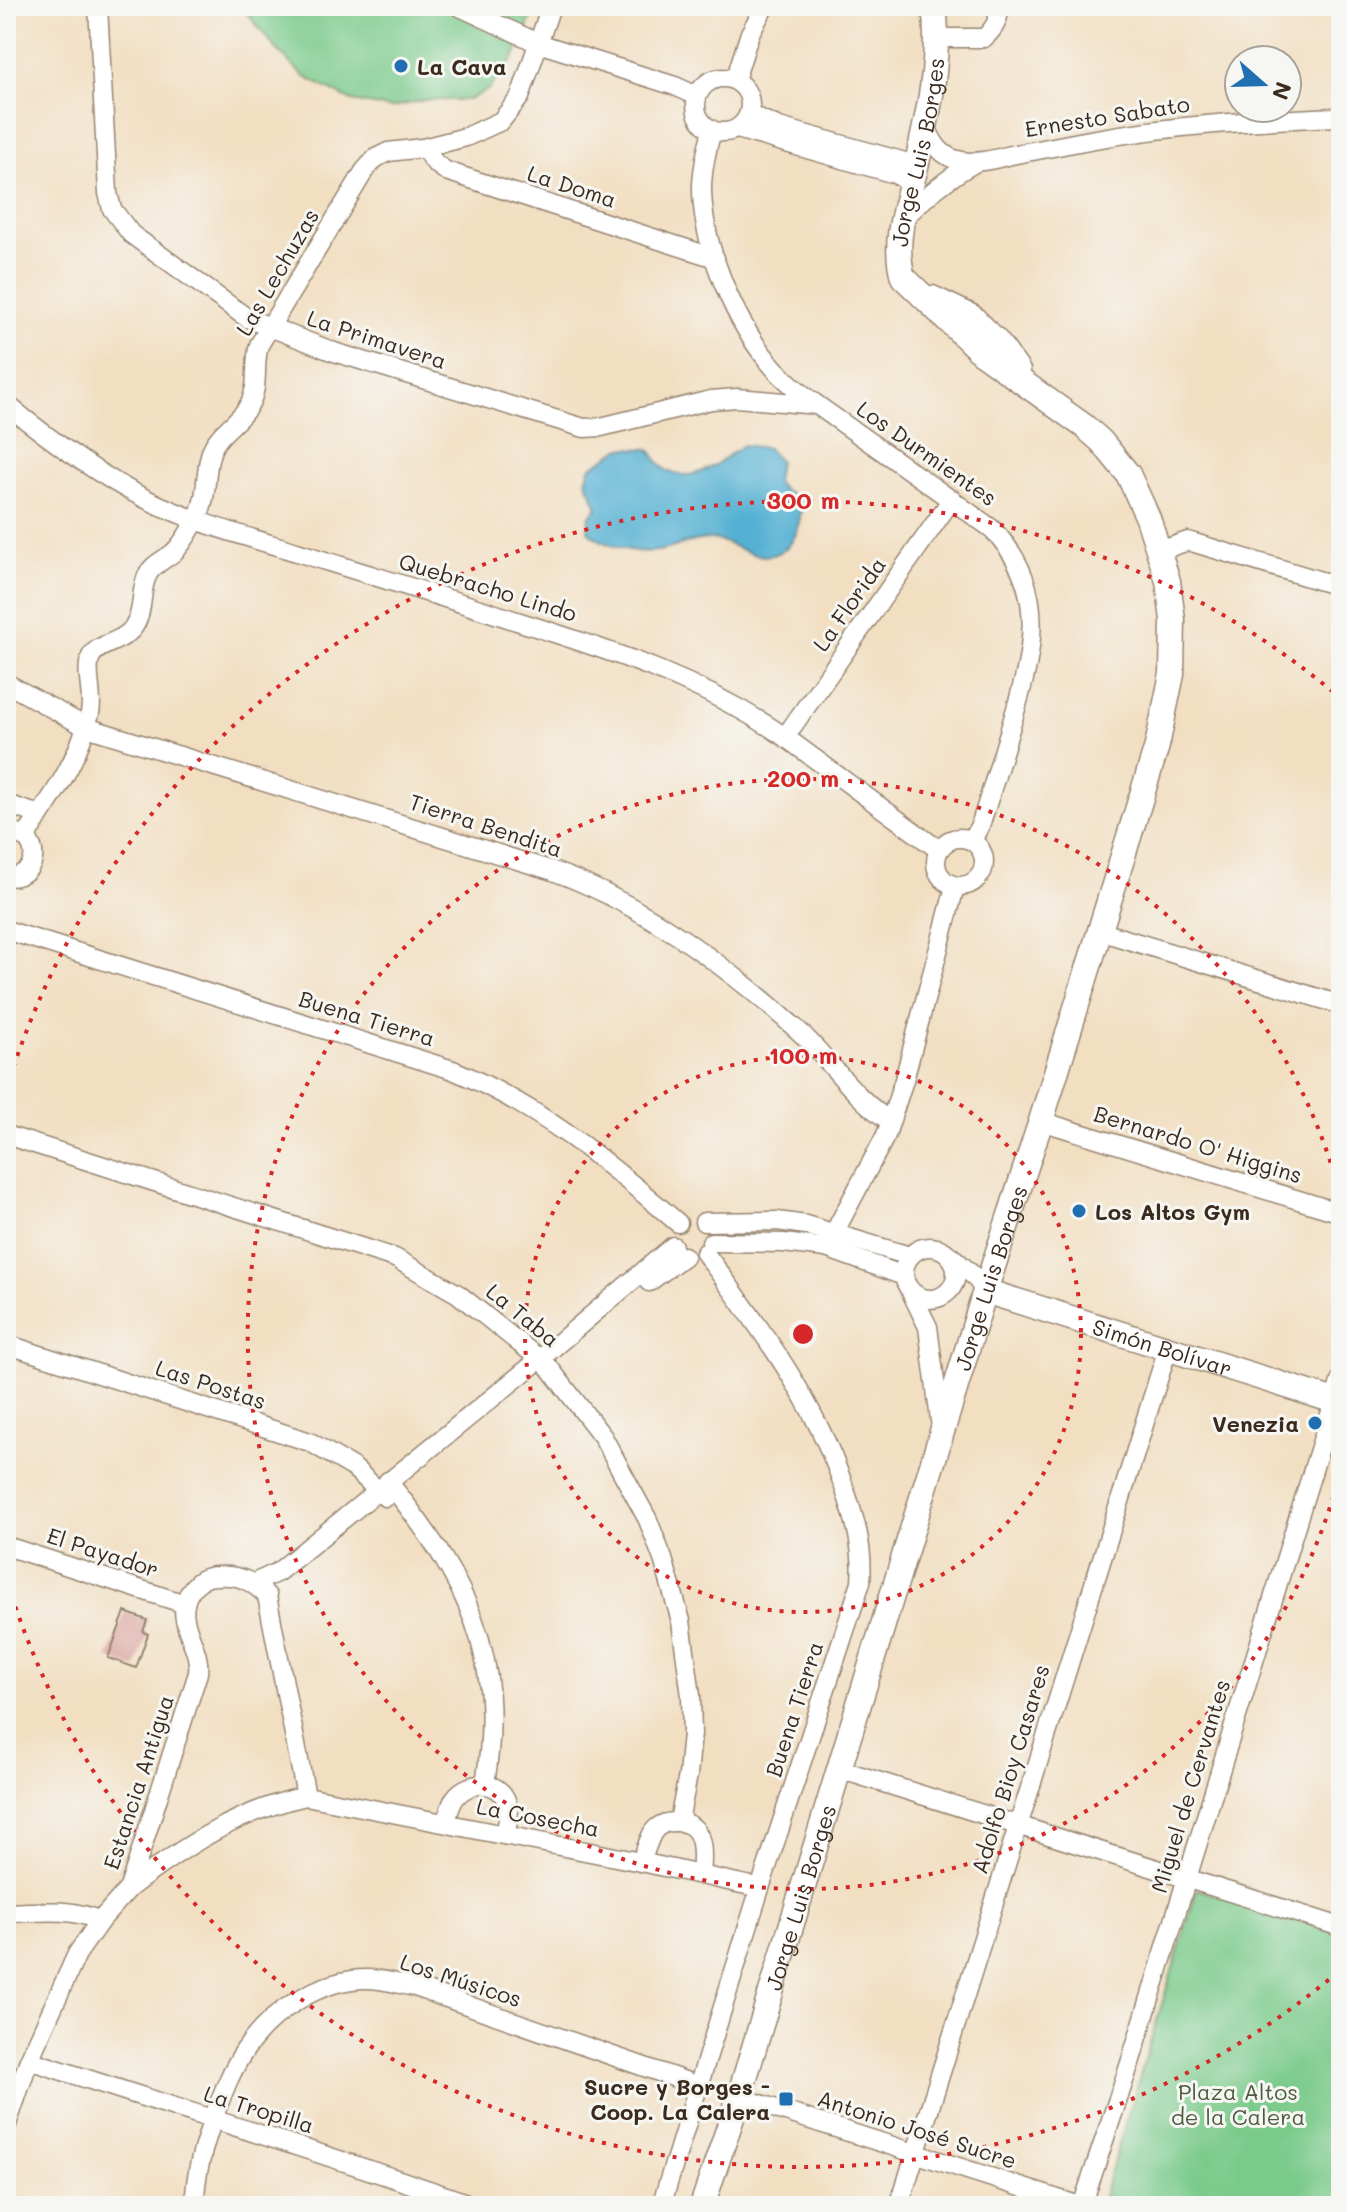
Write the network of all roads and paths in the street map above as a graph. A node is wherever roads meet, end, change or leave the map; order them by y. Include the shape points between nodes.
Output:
1 (98, 6) edge
2 (458, 6) edge
3 (551, 6) edge
4 (765, 6) edge
5 (934, 6) edge
6 (999, 6) edge
7 (936, 38) junction
8 (538, 43) junction
9 (735, 80) junction
10 (697, 96) junction
11 (749, 114) junction
12 (1341, 117) edge
13 (925, 125) junction
14 (737, 129) junction
15 (712, 130) junction
16 (815, 144) junction
17 (423, 148) junction
18 (976, 162) junction
19 (914, 174) junction
20 (903, 219) junction
21 (715, 258) junction
22 (269, 327) junction
23 (6, 404) edge
24 (817, 405) junction
25 (952, 499) junction
26 (196, 520) junction
27 (1159, 551) junction
28 (1341, 587) edge
29 (6, 683) edge
30 (86, 727) junction
31 (785, 737) junction
32 (6, 804) edge
33 (40, 815) junction
34 (6, 833) edge
35 (25, 837) junction
36 (972, 841) junction
37 (939, 850) junction
38 (6, 877) edge
39 (955, 887) junction
40 (6, 930) edge
41 (1099, 931) junction
42 (1341, 1005) edge
43 (890, 1121) junction
44 (1041, 1121) junction
45 (6, 1135) edge
46 (1341, 1213) edge
47 (704, 1222) junction
48 (678, 1223) junction
49 (830, 1240) junction
50 (708, 1247) junction
51 (678, 1251) junction
52 (950, 1255) junction
53 (910, 1256) junction
54 (907, 1284) junction
55 (952, 1287) junction
56 (985, 1291) junction
57 (6, 1344) edge
58 (1168, 1348) junction
59 (544, 1362) junction
60 (1339, 1394) edge
61 (942, 1435) junction
62 (386, 1489) junction
63 (6, 1546) edge
64 (260, 1590) junction
65 (185, 1604) junction
66 (839, 1769) junction
67 (485, 1784) junction
68 (306, 1796) junction
69 (679, 1821) junction
70 (446, 1823) junction
71 (1017, 1827) junction
72 (147, 1829) junction
73 (505, 1835) junction
74 (173, 1855) junction
75 (641, 1862) junction
76 (701, 1875) junction
77 (1186, 1879) junction
78 (129, 1888) junction
79 (760, 1888) junction
80 (6, 1913) edge
81 (100, 1921) junction
82 (1341, 1927) edge
83 (29, 2060) junction
84 (699, 2086) junction
85 (739, 2097) junction
86 (213, 2121) junction
87 (6, 2127) edge
88 (917, 2154) junction
89 (195, 2206) edge
90 (475, 2206) edge
91 (661, 2206) edge
92 (702, 2206) edge
93 (899, 2206) edge
94 (1081, 2206) edge

1 - 22 street, La Primavera via 112,209 150,250 233,309
2 - 8 street
3 - 8 street, Las Lechuzas
4 - 9 street
5 - 7 street, Jorge Luis Borges
6 - 7 street via 994,29 984,38
7 - 13 street, Jorge Luis Borges
8 - 10 street
8 - 17 street, Las Lechuzas via 520,97 501,121
9 - 10 street via 709,82
9 - 11 street via 748,92
10 - 15 street via 697,112
11 - 14 street
11 - 16 street
12 - 18 street, Ernesto Sabato via 1149,131
13 - 18 street, Ernesto Sabato via 943,154
13 - 19 street, Jorge Luis Borges
14 - 15 street
14 - 16 street
15 - 21 street, Los Durmientes via 702,183 703,213
16 - 19 street
17 - 21 street, La Doma via 446,171
17 - 22 street, Las Lechuzas via 388,152 365,170
18 - 20 street, Ernesto Sabato via 932,191
19 - 20 street, Jorge Luis Borges
20 - 27 street, Jorge Luis Borges via 903,277 983,354 1084,426 1117,459 1139,495
21 - 24 street, Los Durmientes via 760,351
22 - 24 street, La Primavera via 584,428 711,400
22 - 26 street, Las Lechuzas via 255,358 257,382 250,403 212,448 207,493
23 - 26 street, Quebracho Lindo via 104,475
24 - 25 street, Los Durmientes
25 - 31 street, La Florida
25 - 36 street, Los Durmientes via 1005,542 1019,565 1031,613 1028,670
26 - 30 street, Las Lechuzas via 175,552 147,574 141,611 130,633 94,651 89,659 92,694
26 - 31 street, Quebracho Lindo via 663,670
27 - 28 street via 1188,541
27 - 41 street, Jorge Luis Borges via 1173,620 1170,689
29 - 30 street, Tierra Bendita
30 - 33 street, Las Lechuzas
30 - 43 street, Tierra Bendita via 553,871 602,891 728,972 807,1039 873,1110
31 - 37 street, Quebracho Lindo
32 - 33 street
33 - 35 street, Las Lechuzas
34 - 35 street
35 - 38 street via 33,850 31,865 21,875
36 - 37 street via 950,840
36 - 39 street via 983,852 982,875 970,885
37 - 39 street via 938,873
39 - 43 street
40 - 48 street, Buena Tierra via 484,1083 576,1138
41 - 42 street
41 - 44 street, Jorge Luis Borges
43 - 49 street via 874,1162
44 - 46 street, Bernardo O' Higgins
44 - 56 street, Jorge Luis Borges
45 - 59 street, La Taba via 395,1258 458,1294
47 - 48 street via 694,1217
47 - 49 street via 777,1221
47 - 50 street via 711,1231
48 - 51 street via 672,1233
49 - 50 street
49 - 53 street
49 - 54 street
50 - 51 street via 695,1258
50 - 79 street, Buena Tierra via 821,1428 856,1520 863,1564
51 - 59 street
52 - 53 street via 934,1246
52 - 55 street via 957,1272
52 - 56 street
53 - 54 street
54 - 55 street via 925,1299
54 - 61 street via 928,1327
55 - 56 street, Simón Bolívar
56 - 58 street, Simón Bolívar
56 - 61 street, Jorge Luis Borges
57 - 62 street, Las Postas via 310,1442
58 - 60 street, Simón Bolívar
58 - 71 street, Adolfo Bioy Casares
59 - 62 street
59 - 69 street, La Taba via 603,1437 628,1479 670,1583 691,1696 691,1747
60 - 77 street, Miguel de Cervantes
61 - 66 street, Jorge Luis Borges
62 - 64 street
62 - 67 street, Las Postas via 434,1543 459,1584 486,1656 491,1751
63 - 65 street, El Payador
64 - 65 street via 239,1577 210,1576 193,1587
64 - 68 street
65 - 72 street, Estancia Antigua via 186,1629 200,1661 198,1673
66 - 71 street
66 - 85 street, Jorge Luis Borges
67 - 70 street via 457,1795
67 - 73 street via 507,1800
68 - 70 street, La Cosecha
68 - 74 street, La Cosecha via 243,1816
69 - 75 street via 655,1830
69 - 76 street via 699,1835
70 - 73 street, La Cosecha
71 - 77 street
71 - 88 street, Adolfo Bioy Casares
72 - 74 street via 154,1849
72 - 78 street, Estancia Antigua
73 - 75 street, La Cosecha
74 - 78 street, La Cosecha
75 - 76 street, La Cosecha
76 - 79 street, La Cosecha
77 - 82 street
77 - 94 street, Miguel de Cervantes
78 - 81 street, Estancia Antigua
79 - 84 street, Buena Tierra
80 - 81 street via 82,1912
81 - 83 street, Estancia Antigua via 77,1954
83 - 86 street, La Tropilla
83 - 87 street, Estancia Antigua
84 - 86 street, Los Músicos via 415,1987 364,1979 297,2000 258,2032 228,2082
84 - 91 street, Buena Tierra
85 - 88 street, Antonio José Sucre
85 - 92 street, Jorge Luis Borges
86 - 89 street, Los Músicos via 198,2172
86 - 90 street, La Tropilla
88 - 93 street, Adolfo Bioy Casares
88 - 94 street, Antonio José Sucre

